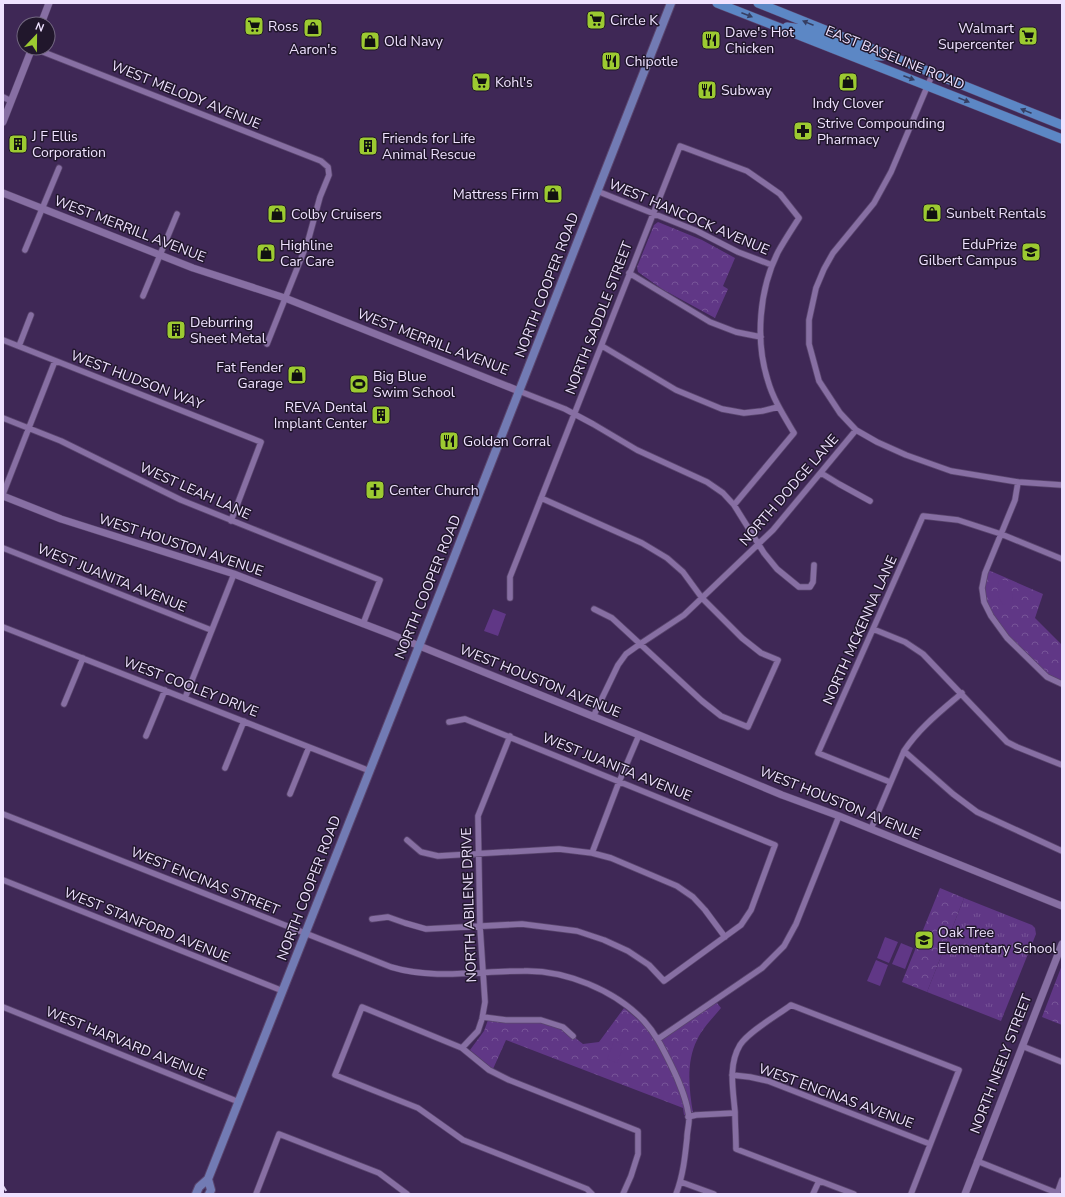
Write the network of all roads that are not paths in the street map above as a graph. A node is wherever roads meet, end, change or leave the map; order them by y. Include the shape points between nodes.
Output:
1 (49, 3) edge
2 (671, 3) edge
3 (717, 3) edge
4 (758, 3) edge
5 (44, 16) edge
6 (776, 26) junction
7 (849, 40) junction
8 (844, 53) junction
9 (29, 56) edge
10 (52, 56) edge
11 (891, 57) junction
12 (929, 83) junction
13 (3, 98) edge
14 (11, 101) junction
15 (3, 122) edge
16 (1062, 125) edge
17 (1062, 139) edge
18 (59, 168) dead end
19 (597, 191) junction
20 (3, 193) edge
21 (42, 208) junction
22 (176, 214) dead end
23 (652, 214) junction
24 (25, 250) dead end
25 (160, 255) junction
26 (772, 266) junction
27 (629, 273) junction
28 (143, 296) dead end
29 (285, 298) junction
30 (31, 315) dead end
31 (760, 337) junction
32 (3, 340) edge
33 (267, 344) dead end
34 (19, 346) junction
35 (602, 346) junction
36 (55, 361) junction
37 (519, 391) junction
38 (778, 407) junction
39 (575, 414) junction
40 (3, 418) edge
41 (29, 428) junction
42 (856, 430) junction
43 (821, 473) junction
44 (1018, 482) junction
45 (1062, 486) edge
46 (3, 495) edge
47 (541, 498) junction
48 (870, 501) dead end
49 (734, 505) junction
50 (231, 521) junction
51 (1001, 534) junction
52 (759, 545) junction
53 (3, 548) edge
54 (1062, 559) edge
55 (814, 565) dead end
56 (234, 574) junction
57 (510, 598) dead end
58 (702, 598) junction
59 (594, 609) dead end
60 (363, 624) junction
61 (3, 627) edge
62 (873, 629) junction
63 (211, 630) junction
64 (640, 644) junction
65 (419, 646) junction
66 (83, 658) junction
67 (1062, 684) edge
68 (166, 690) junction
69 (962, 693) junction
70 (185, 698) junction
71 (64, 704) dead end
72 (593, 716) junction
73 (244, 721) junction
74 (449, 722) dead end
75 (639, 735) junction
76 (146, 736) dead end
77 (510, 736) junction
78 (310, 747) junction
79 (904, 751) junction
80 (1062, 765) edge
81 (225, 768) dead end
82 (370, 771) junction
83 (619, 782) junction
84 (890, 782) junction
85 (290, 794) dead end
86 (3, 814) edge
87 (839, 816) junction
88 (871, 829) junction
89 (407, 840) dead end
90 (1062, 851) edge
91 (592, 853) junction
92 (478, 854) junction
93 (3, 880) edge
94 (1062, 906) edge
95 (372, 919) dead end
96 (480, 927) junction
97 (306, 934) junction
98 (725, 937) junction
99 (1062, 944) edge
100 (483, 973) junction
101 (283, 991) junction
102 (3, 1008) edge
103 (483, 1017) junction
104 (573, 1036) dead end
105 (658, 1039) junction
106 (1022, 1046) junction
107 (462, 1048) junction
108 (1062, 1062) edge
109 (732, 1075) junction
110 (239, 1102) junction
111 (735, 1113) junction
112 (688, 1117) junction
113 (930, 1144) junction
114 (977, 1161) junction
115 (208, 1179) junction
116 (1062, 1180) edge
117 (819, 1181) junction
118 (681, 1182) junction
119 (1057, 1193) edge
120 (196, 1194) edge
121 (210, 1194) edge
122 (256, 1194) edge
123 (407, 1194) edge
124 (592, 1194) edge
125 (623, 1194) edge
126 (676, 1194) edge
127 (714, 1194) edge
128 (814, 1194) edge
129 (854, 1194) edge
130 (911, 1194) edge
131 (965, 1194) edge

1 - 5 street
2 - 19 main road, NORTH COOPER ROAD
3 -> 6 main road, EAST BASELINE ROAD
7 -> 4 main road, EAST BASELINE ROAD
6 - 7 main road via 800,29 840,44 846,44
6 - 8 main road, EAST BASELINE ROAD
7 - 11 main road, EAST BASELINE ROAD
8 - 11 main road via 849,49 867,55
8 -> 12 main road, EAST BASELINE ROAD
9 - 14 street
10 - 29 street, WEST MELODY AVENUE via 321,161 328,167 329,175 320,196 308,241
16 -> 11 main road, EAST BASELINE ROAD
12 -> 17 main road, EAST BASELINE ROAD
12 - 42 street via 891,172 874,203 833,253 811,304 809,344 819,380 840,413
13 - 14 street
14 - 15 street
18 - 21 street
19 - 23 street, WEST HANCOCK AVENUE
19 - 37 main road, NORTH COOPER ROAD
20 - 21 street, WEST MERRILL AVENUE
21 - 24 street
21 - 25 street, WEST MERRILL AVENUE
22 - 25 street
23 - 26 street, WEST HANCOCK AVENUE via 697,231
23 - 26 street, NORTH SADDLE STREET via 680,146 747,171 780,194 799,218
23 - 27 street, NORTH SADDLE STREET
25 - 28 street
25 - 29 street, WEST MERRILL AVENUE via 225,280
26 - 31 street via 763,299
27 - 31 street via 710,322 736,332
27 - 35 street, NORTH SADDLE STREET
29 - 33 street
29 - 37 street, WEST MERRILL AVENUE
30 - 34 street
31 - 38 street via 768,380
32 - 34 street, WEST HUDSON WAY
34 - 36 street, WEST HUDSON WAY
35 - 38 street via 676,390 722,408 744,413
35 - 39 street, NORTH SADDLE STREET
36 - 41 street
36 - 50 street, WEST HUDSON WAY via 261,442
37 - 39 street, WEST MERRILL AVENUE
37 - 65 main road, NORTH COOPER ROAD
38 - 49 street via 794,433
39 - 47 street, NORTH SADDLE STREET
39 - 49 street, WEST MERRILL AVENUE via 637,450 707,482 723,493
40 - 41 street, WEST LEAH LANE
41 - 46 street
41 - 50 street, WEST LEAH LANE
42 - 43 street, NORTH DODGE LANE
42 - 44 street via 906,455 951,470
43 - 48 street
43 - 52 street, NORTH DODGE LANE
44 - 45 street
44 - 51 street via 1015,500
46 - 56 street, WEST HOUSTON AVENUE via 61,519
47 - 57 street, NORTH SADDLE STREET via 510,577
47 - 58 street via 655,550 683,572
49 - 52 street, WEST MERRILL AVENUE
50 - 60 street, WEST LEAH LANE via 380,580
51 - 54 street
51 - 62 street, NORTH MCKENNA LANE via 958,520 923,516
51 - 67 street via 985,573 982,588 984,602 1007,638 1047,677
52 - 55 street, WEST MERRILL AVENUE via 778,568 799,587 810,587 813,582
52 - 58 street, NORTH DODGE LANE
53 - 63 street, WEST JUANITA AVENUE
56 - 60 street, WEST HOUSTON AVENUE
56 - 63 street
58 - 64 street, NORTH DODGE LANE via 684,615
58 - 64 street via 742,638 761,653 778,660 748,727 721,716
59 - 64 street via 612,618
60 - 65 street, WEST HOUSTON AVENUE
61 - 66 street, WEST COOLEY DRIVE
62 - 69 street via 905,642 923,654
62 - 84 street, NORTH MCKENNA LANE via 818,753
63 - 70 street
64 - 72 street, NORTH DODGE LANE via 626,654 618,665
65 - 72 street, WEST HOUSTON AVENUE
65 - 82 main road, NORTH COOPER ROAD
66 - 68 street, WEST COOLEY DRIVE
66 - 71 street
68 - 70 street, WEST COOLEY DRIVE
68 - 76 street
69 - 79 street via 922,729
69 - 80 street via 1007,742
70 - 73 street, WEST COOLEY DRIVE
72 - 75 street, WEST HOUSTON AVENUE
73 - 78 street, WEST COOLEY DRIVE
73 - 81 street
74 - 77 street, WEST JUANITA AVENUE via 465,719
75 - 83 street
75 - 87 street, WEST HOUSTON AVENUE
77 - 83 street, WEST JUANITA AVENUE
77 - 92 street, NORTH ABILENE DRIVE via 478,816
78 - 82 street, WEST COOLEY DRIVE
78 - 85 street
79 - 84 street
79 - 90 street via 977,812
82 - 97 main road, NORTH COOPER ROAD
83 - 91 street
83 - 98 street, WEST JUANITA AVENUE via 775,845 751,910 741,925
84 - 88 street
86 - 97 street, WEST ENCINAS STREET
87 - 88 street, WEST HOUSTON AVENUE
87 - 105 street via 796,924 784,946 762,968
88 - 94 street, WEST HOUSTON AVENUE
89 - 92 street via 421,852 438,856
91 - 92 street via 559,849
91 - 98 street via 611,858 677,886 697,901
92 - 96 street, NORTH ABILENE DRIVE
93 - 101 street, WEST STANFORD AVENUE
95 - 96 street via 388,917 426,929
96 - 98 street via 522,924 577,931 628,951 649,965 664,980
96 - 100 street, NORTH ABILENE DRIVE
97 - 100 street, WEST ENCINAS STREET via 404,971 426,974
97 - 101 main road, NORTH COOPER ROAD
99 - 106 street, NORTH NEELY STREET
100 - 103 street, NORTH ABILENE DRIVE
100 - 105 street, WEST ENCINAS STREET via 525,971 576,978 603,990 624,1005 643,1020
101 - 110 main road, NORTH COOPER ROAD
102 - 110 street, WEST HARVARD AVENUE
103 - 104 street via 541,1020 563,1027
103 - 107 street, NORTH ABILENE DRIVE via 478,1031
105 - 112 street, WEST ENCINAS STREET via 674,1071
106 - 108 street
106 - 114 street, NORTH NEELY STREET
107 - 124 street via 362,1007 335,1075 418,1108 463,1140 586,1189
107 - 125 street via 489,1070 509,1080 638,1131 638,1154
109 - 111 street
109 - 113 street, WEST ENCINAS AVENUE via 768,1082
109 - 113 street via 741,1044 791,1005 959,1070
110 - 115 main road, NORTH COOPER ROAD
111 - 112 street
111 - 117 street via 736,1149
112 - 118 street, WEST ENCINAS STREET
113 - 130 street
114 - 119 street
114 - 131 street, NORTH NEELY STREET
115 - 120 main road, NORTH COOPER ROAD via 199,1187
115 - 121 main road, NORTH COOPER ROAD
116 - 119 street
117 - 128 street
117 - 129 street
118 - 126 street, WEST ENCINAS STREET
118 - 127 street
122 - 123 street via 279,1134 379,1173

